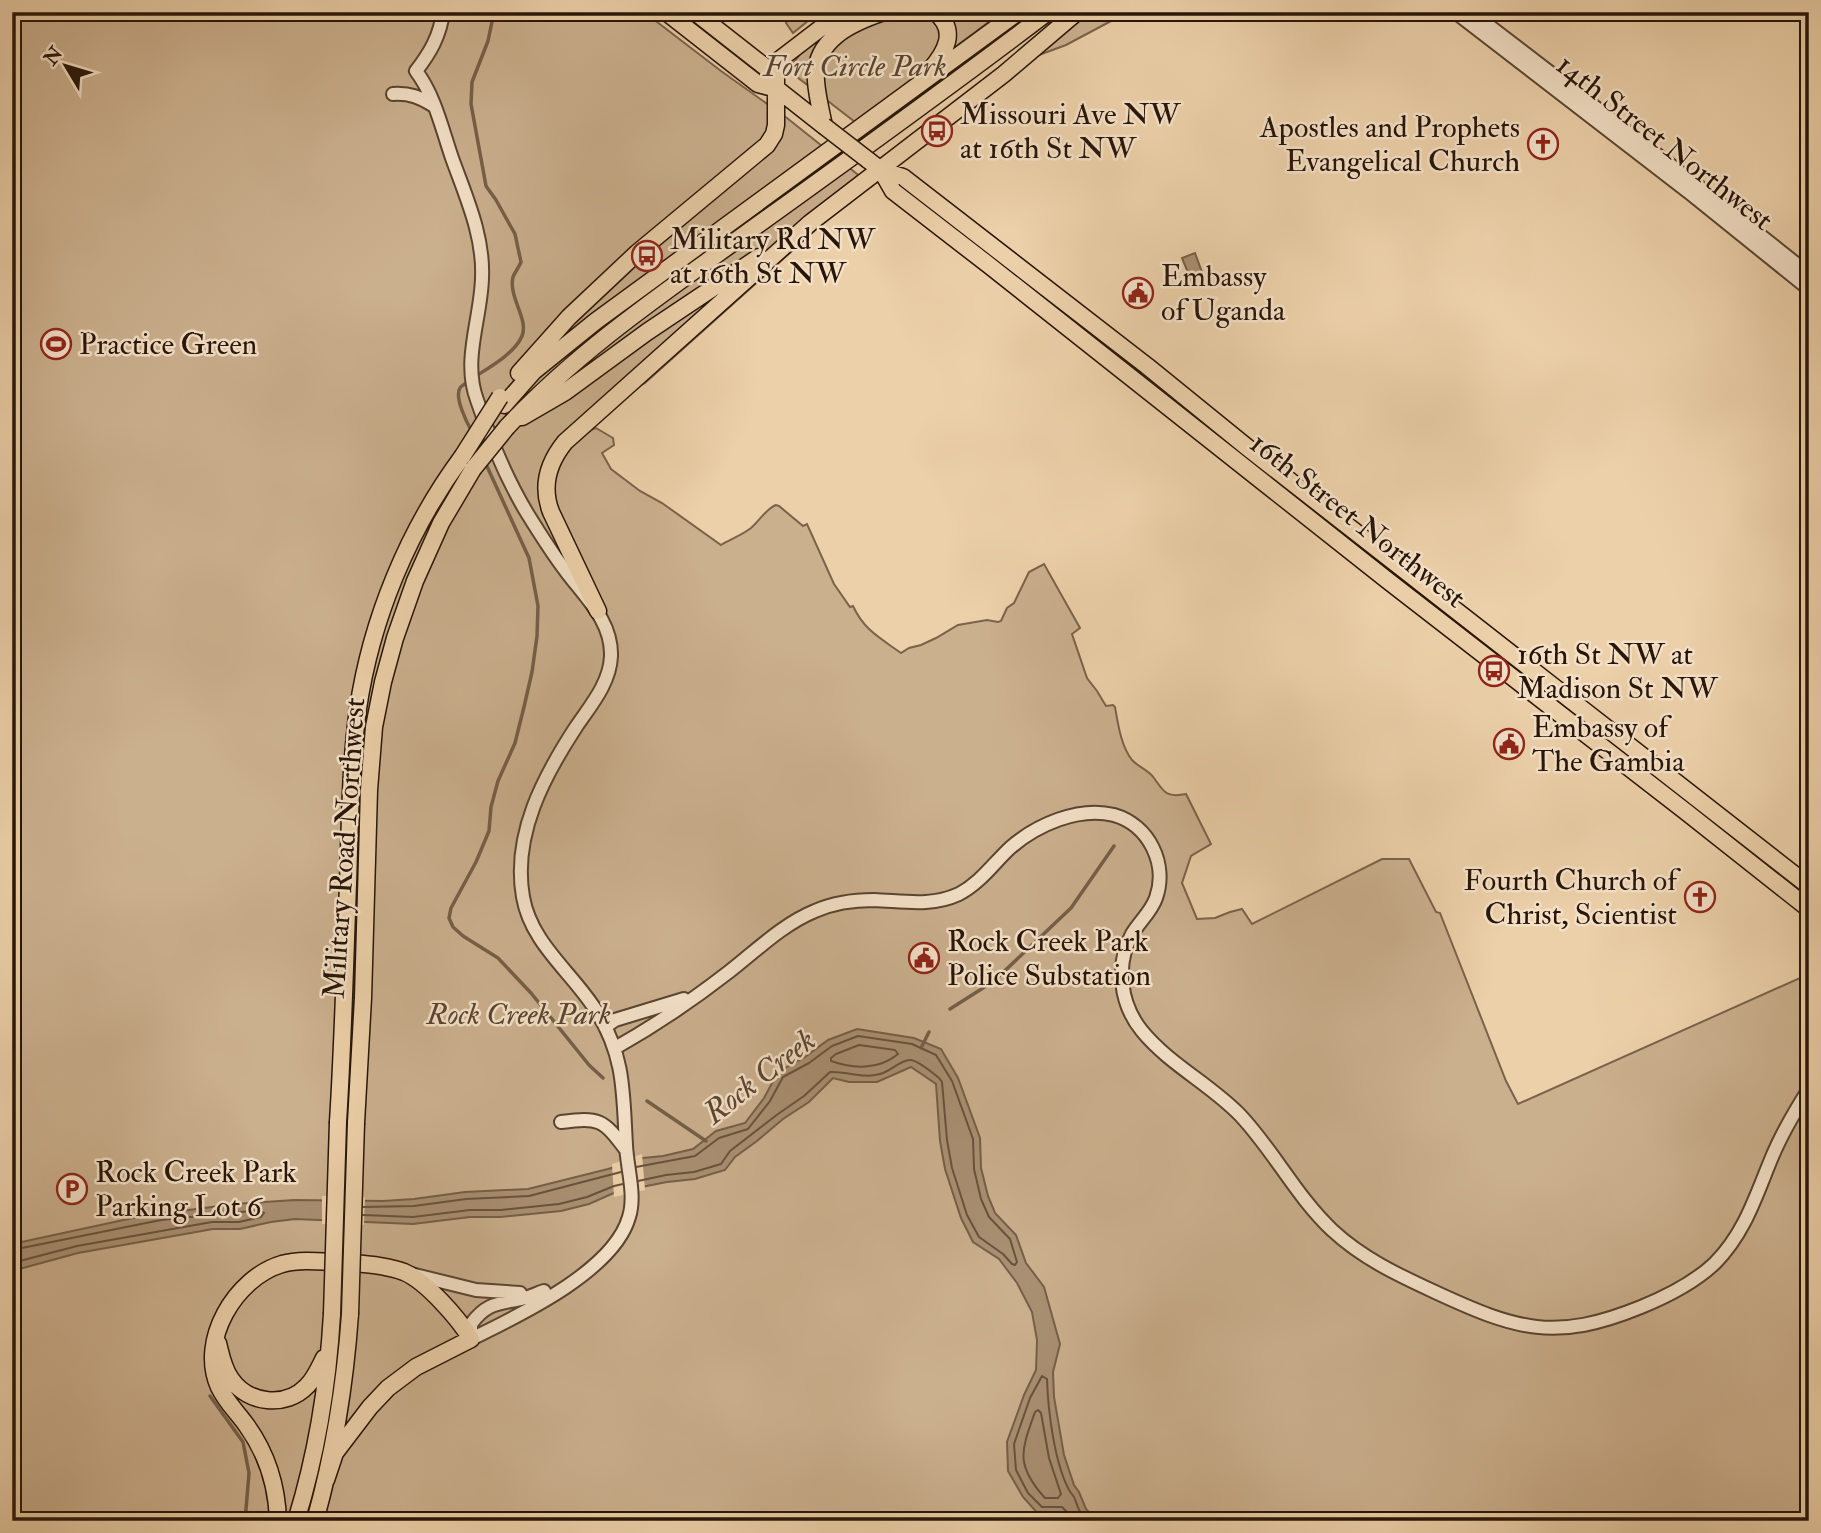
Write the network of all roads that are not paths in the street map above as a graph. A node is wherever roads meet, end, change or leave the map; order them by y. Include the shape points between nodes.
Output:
1 (443, 12) edge
2 (666, 12) edge
3 (695, 12) edge
4 (849, 12) edge
5 (884, 12) edge
6 (935, 12) edge
7 (1018, 12) edge
8 (1048, 12) edge
9 (1077, 12) edge
10 (1455, 12) edge
11 (1471, 12) edge
12 (777, 89) junction
13 (909, 93) junction
14 (393, 94) dead end
15 (434, 106) junction
16 (824, 125) junction
17 (874, 165) junction
18 (810, 223) junction
19 (1809, 274) edge
20 (1809, 289) edge
21 (502, 401) junction
22 (507, 427) junction
23 (468, 463) junction
24 (598, 611) junction
25 (1809, 886) edge
26 (1809, 909) edge
27 (698, 994) junction
28 (605, 1027) junction
29 (615, 1048) junction
30 (1809, 1088) edge
31 (561, 1122) dead end
32 (626, 1151) junction
33 (403, 1272) junction
34 (569, 1284) junction
35 (544, 1291) junction
36 (217, 1337) junction
37 (471, 1339) junction
38 (330, 1346) junction
39 (326, 1480) junction
40 (278, 1521) edge
41 (296, 1521) edge
42 (315, 1521) edge

1 - 15 street via 434,47 416,71
2 - 12 main road, 16th Street Northwest via 758,85
3 - 12 main road, 16th Street Northwest via 769,70
4 - 12 main road via 779,60
5 - 16 main road via 842,30 824,49 816,79
6 - 13 main road via 947,29 945,49
7 - 13 main road
8 - 22 main road, Military Road Northwest via 608,334 536,395
9 - 17 main road via 1004,74
10 - 20 street, 14th Street Northwest
11 - 19 street, 14th Street Northwest
12 - 16 main road, 16th Street Northwest
12 - 21 main road via 775,129 767,145 593,293 550,337
13 - 21 main road via 596,321
14 - 15 street via 408,93
15 - 24 street via 480,245 481,291 471,364 474,391 524,508
16 - 17 main road, 16th Street Northwest, bridge
17 - 18 main road
17 - 25 main road, 16th Street Northwest via 903,177 1033,277
17 - 26 main road, 16th Street Northwest via 892,191
18 - 22 main road
18 - 24 main road via 565,442 554,457 547,477 549,507
21 - 23 main road, bridge
22 - 23 main road, Military Road Northwest, bridge
23 - 38 main road, Military Road Northwest, bridge via 447,478 410,544 382,612 362,690 351,790
23 - 39 main road, Military Road Northwest, bridge via 415,581 389,660 374,727 350,1314 343,1390
24 - 28 street via 610,641 607,676 540,789 524,843 521,881 533,928
27 - 28 street
27 - 29 street
27 - 30 street via 780,932 816,911 859,901 921,903 951,897 979,881 1012,847 1053,822 1077,815 1116,816 1142,833 1159,868 1155,900 1130,939 1122,963 1125,998 1142,1031 1238,1113 1309,1206 1356,1250 1479,1313 1535,1327 1570,1327 1615,1317 1672,1293 1707,1270 1744,1224 1780,1138
28 - 29 street
29 - 32 street via 624,1090
31 - 32 street via 596,1120
32 - 34 street via 631,1201 628,1221 614,1247
33 - 35 street via 481,1291
33 - 36 main road via 364,1264 281,1265 243,1287 229,1305
33 - 37 main road via 443,1304
34 - 35 street
34 - 37 street
35 - 37 street via 484,1310 471,1324
36 - 38 main road via 232,1381 247,1395 268,1401 291,1398 306,1388
36 - 40 main road via 212,1365 216,1379 268,1463
37 - 39 main road via 416,1367 388,1388 335,1453
38 - 41 main road, Military Road Northwest via 319,1432
39 - 42 main road, Military Road Northwest

